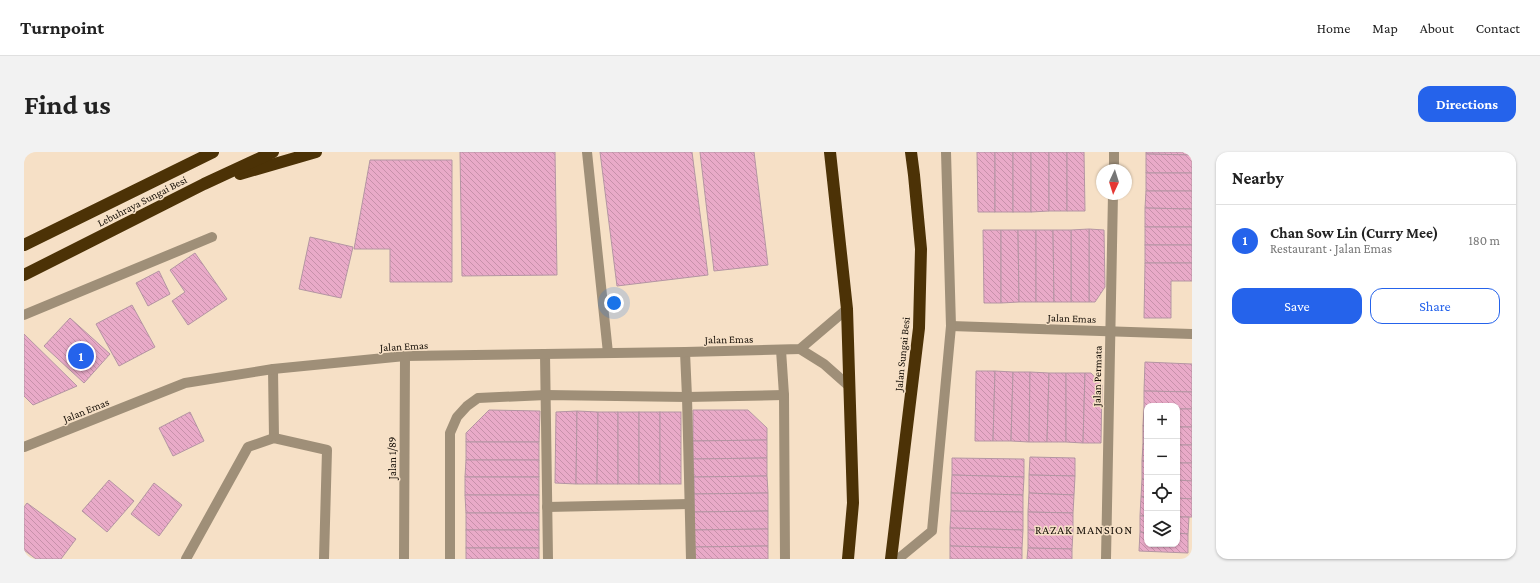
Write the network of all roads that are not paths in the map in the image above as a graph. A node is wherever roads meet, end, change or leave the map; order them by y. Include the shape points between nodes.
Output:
1 (213, 152) edge
2 (273, 152) edge
3 (316, 152) edge
4 (587, 152) edge
5 (830, 152) edge
6 (911, 152) edge
7 (946, 152) edge
8 (1114, 152) edge
9 (1114, 164) edge
10 (204, 184) junction
11 (1113, 200) edge
12 (212, 237) dead end
13 (24, 245) edge
14 (24, 275) edge
15 (847, 309) junction
16 (24, 315) edge
17 (951, 326) junction
18 (1110, 331) junction
19 (1192, 334) edge
20 (800, 349) junction
21 (781, 350) junction
22 (685, 352) junction
23 (608, 353) junction
24 (545, 354) junction
25 (405, 356) junction
26 (272, 369) junction
27 (850, 387) junction
28 (546, 395) junction
29 (784, 395) junction
30 (687, 397) junction
31 (274, 438) junction
32 (24, 447) edge
33 (689, 504) junction
34 (547, 507) junction
35 (186, 559) edge
36 (324, 559) edge
37 (404, 559) edge
38 (450, 559) edge
39 (548, 559) edge
40 (691, 559) edge
41 (785, 559) edge
42 (848, 559) edge
43 (891, 559) edge
44 (898, 559) edge
45 (1106, 559) edge

1 - 13 highway, Lebuhraya Sungai Besi
2 - 10 highway, Lebuhraya Sungai Besi
3 - 10 highway
4 - 23 street
5 - 15 highway
6 - 43 highway, Jalan Sungai Besi via 921,249 919,328
7 - 17 street
8 - 9 street
10 - 14 highway, Lebuhraya Sungai Besi
11 - 18 street, Jalan Permata
12 - 16 street
15 - 20 street
15 - 27 highway
17 - 18 street, Jalan Emas
17 - 44 street via 932,531
18 - 19 street, Jalan Emas
18 - 45 street, Jalan Permata
20 - 21 street, Jalan Emas
20 - 27 street via 824,364
21 - 22 street, Jalan Emas
21 - 29 street
22 - 23 street, Jalan Emas
22 - 30 street
23 - 24 street, Jalan Emas
24 - 25 street, Jalan Emas
24 - 28 street
25 - 26 street, Jalan Emas
25 - 37 street, Jalan 1/89
26 - 31 street
26 - 32 street, Jalan Emas via 185,383
27 - 42 highway via 853,503
28 - 30 street
28 - 34 street
28 - 38 street via 478,398 467,406 453,425 450,433
29 - 30 street
29 - 41 street
30 - 33 street
31 - 35 street via 248,447
31 - 36 street via 327,450
33 - 34 street
33 - 40 street
34 - 39 street

